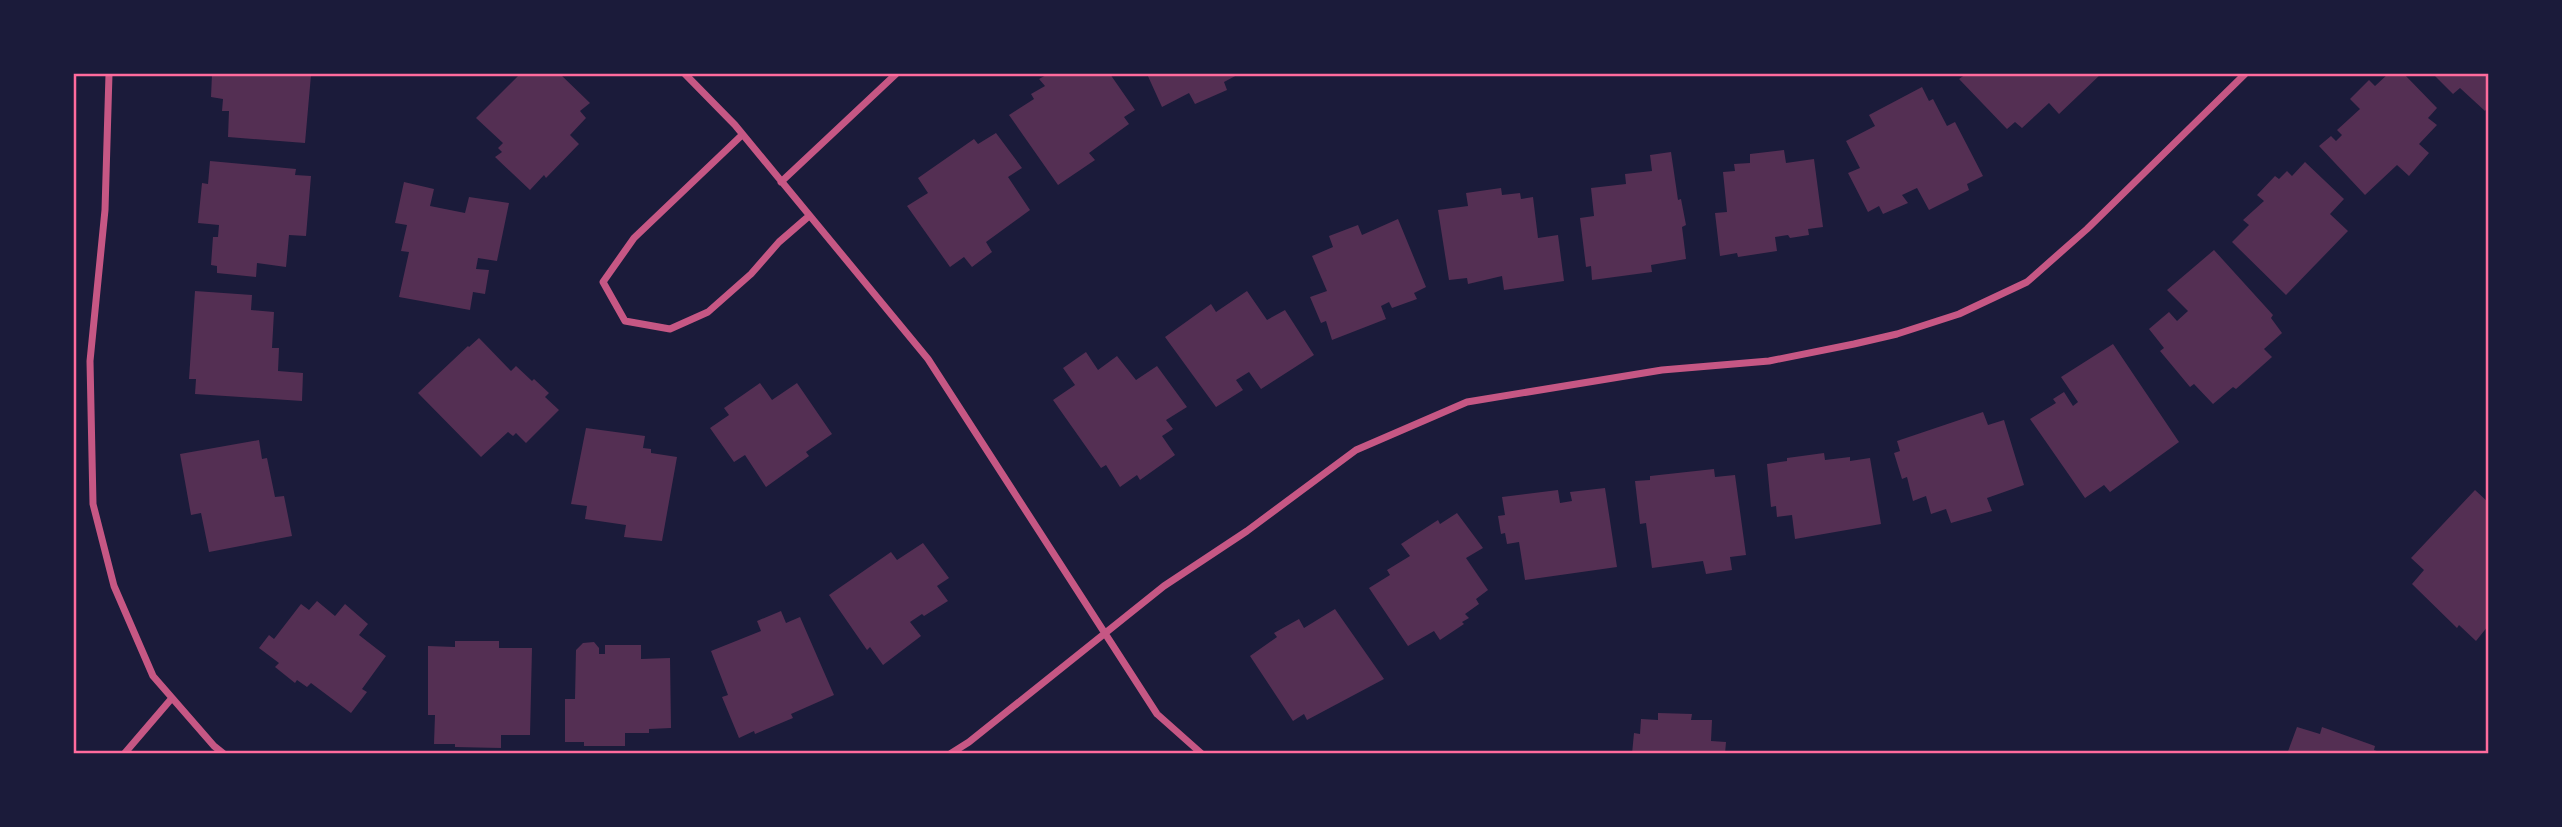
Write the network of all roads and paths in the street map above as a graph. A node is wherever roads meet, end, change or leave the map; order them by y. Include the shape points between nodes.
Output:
1 (109, 74) edge
2 (685, 74) edge
3 (897, 74) edge
4 (2245, 74) edge
5 (742, 135) junction
6 (781, 182) junction
7 (809, 216) junction
8 (1105, 634) junction
9 (172, 698) junction
10 (124, 754) edge
11 (224, 754) edge
12 (950, 754) edge
13 (1202, 754) edge

1 - 9 street via 105,210 90,361 93,504 114,586 153,676
2 - 5 street
3 - 6 street
4 - 8 street via 2027,282 1959,314 1854,344 1769,361 1662,370 1467,402 1356,450 1164,586
5 - 6 street
5 - 7 street via 634,237 603,282 625,321 670,329 708,312
6 - 7 street
7 - 8 street via 928,359
8 - 12 street
8 - 13 street via 1157,714
9 - 10 street
9 - 11 street

